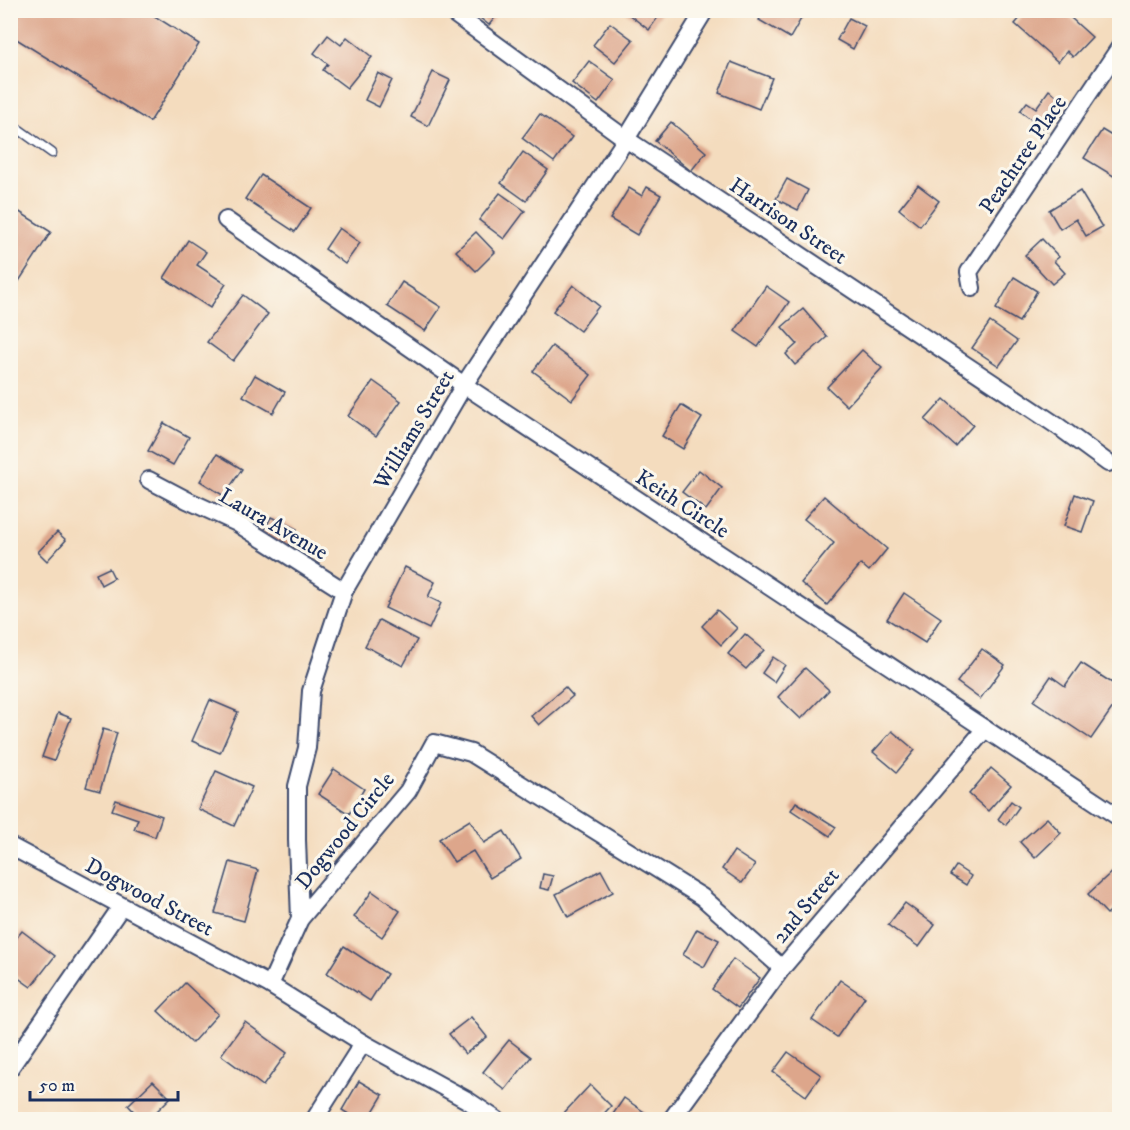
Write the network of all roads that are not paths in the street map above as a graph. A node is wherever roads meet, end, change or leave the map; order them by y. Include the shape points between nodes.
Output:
1 (449, 10) edge
2 (705, 10) edge
3 (1119, 47) edge
4 (10, 123) edge
5 (626, 139) junction
6 (52, 153) dead end
7 (226, 220) dead end
8 (972, 288) dead end
9 (464, 385) junction
10 (1108, 463) dead end
11 (149, 480) dead end
12 (344, 591) junction
13 (985, 729) junction
14 (1119, 818) edge
15 (10, 846) edge
16 (121, 907) junction
17 (300, 919) junction
18 (782, 968) junction
19 (270, 985) junction
20 (363, 1043) junction
21 (10, 1068) edge
22 (314, 1119) edge
23 (496, 1119) edge
24 (671, 1119) edge

1 - 5 street, Harrison Street
2 - 5 street, Williams Street
3 - 8 street, Peachtree Place via 969,272
4 - 6 lane
5 - 9 street, Williams Street
5 - 10 street, Harrison Street
7 - 9 street, Keith Circle
9 - 12 street, Williams Street
9 - 13 street, Keith Circle
11 - 12 street, Laura Avenue via 237,523
12 - 17 street, Williams Street via 311,692 307,748 297,786
13 - 14 street, Keith Circle
13 - 18 street, 2nd Street
15 - 16 street, Dogwood Street
16 - 19 street, Dogwood Street
16 - 21 street
17 - 18 street, Dogwood Circle via 408,791 434,743 471,753 702,897
17 - 19 street, Dogwood Circle
18 - 24 street, 2nd Street
19 - 20 street
20 - 22 street
20 - 23 street

